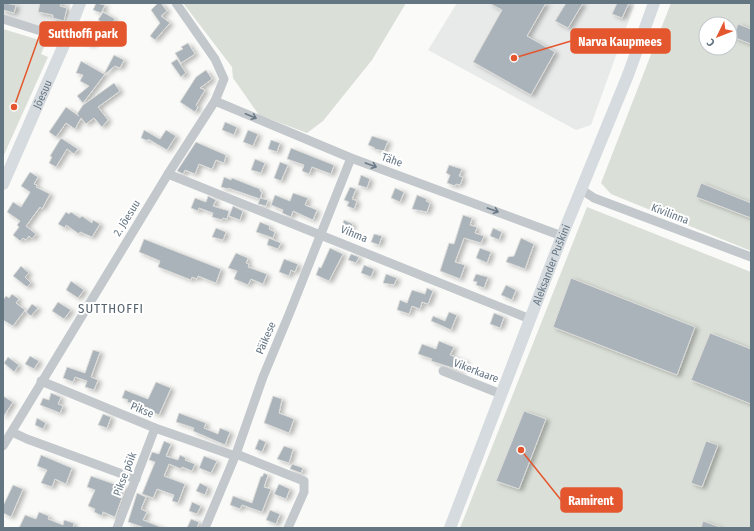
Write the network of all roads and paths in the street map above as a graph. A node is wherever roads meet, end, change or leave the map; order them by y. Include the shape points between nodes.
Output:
1 (80, 3) edge
2 (176, 3) edge
3 (654, 3) edge
4 (3, 19) edge
5 (66, 39) junction
6 (215, 101) junction
7 (351, 158) junction
8 (168, 174) junction
9 (3, 184) edge
10 (582, 190) junction
11 (321, 234) junction
12 (562, 236) junction
13 (751, 257) edge
14 (530, 319) junction
15 (443, 371) dead end
16 (41, 381) junction
17 (501, 394) junction
18 (155, 428) junction
19 (12, 432) junction
20 (3, 446) edge
21 (235, 455) junction
22 (136, 480) junction
23 (117, 528) edge
24 (205, 528) edge
25 (288, 528) edge
26 (450, 528) edge

1 - 5 main road, Jõesuu
2 - 6 street, 2. Jõesuu via 221,70 224,79
3 - 10 main road, Aleksander Puškini
4 - 5 street
5 - 9 main road, Jõesuu
6 -> 7 street, Tähe
6 - 8 street, 2. Jõesuu
7 - 11 street, Päikese
7 -> 12 street, Tähe
8 - 11 street, Vihma
8 - 16 street, 2. Jõesuu
10 - 12 main road, Aleksander Puškini
10 - 13 street, Kivilinna via 594,198
11 - 14 street, Vihma
11 - 21 street, Päikese via 263,377
12 - 14 main road, Aleksander Puškini
14 - 17 main road, Aleksander Puškini
15 - 17 street, Vikerkaare
16 - 18 street, Pikse
16 - 19 street, 2. Jõesuu
17 - 26 main road, Aleksander Puškini
18 - 21 street, Pikse
18 - 22 street, Pikse põik
19 - 20 street, 2. Jõesuu
19 - 22 street
21 - 24 street, Päikese
21 - 25 street, Pikse via 302,479 305,484 304,492
22 - 23 street, Pikse põik

